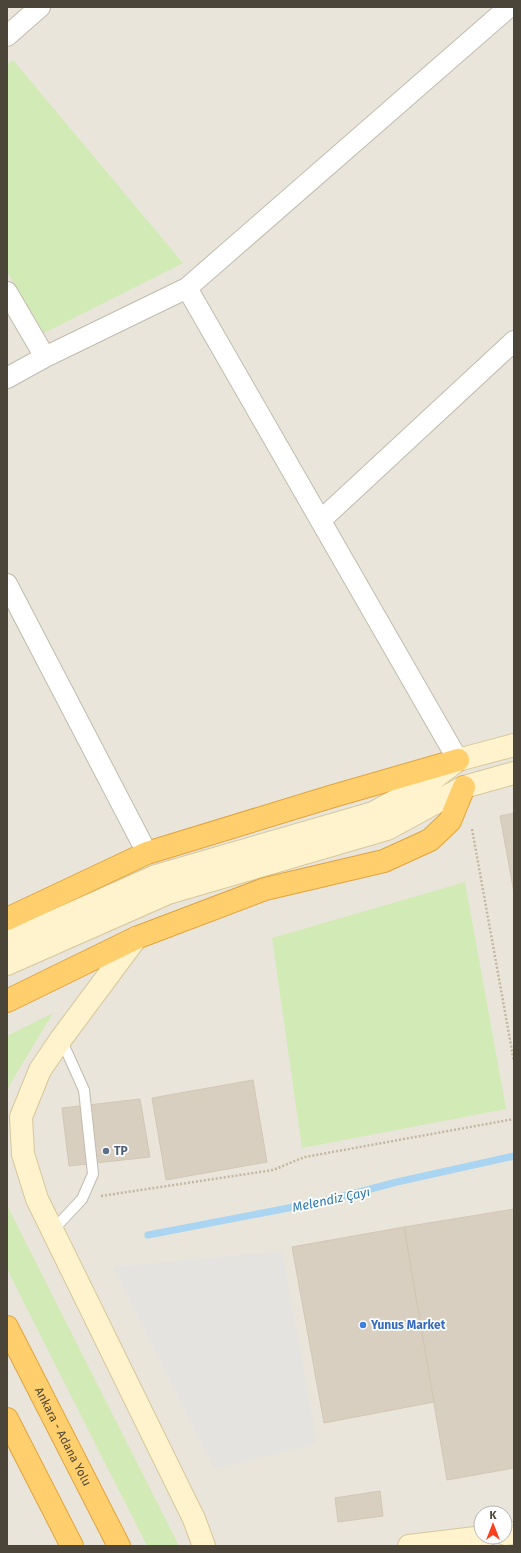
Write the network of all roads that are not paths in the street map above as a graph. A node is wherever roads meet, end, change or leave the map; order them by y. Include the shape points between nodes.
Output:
1 (40, 7) edge
2 (509, 7) edge
3 (7, 36) edge
4 (187, 288) junction
5 (7, 292) edge
6 (514, 341) edge
7 (45, 357) junction
8 (7, 378) edge
9 (321, 520) junction
10 (7, 584) edge
11 (514, 745) edge
12 (458, 760) junction
13 (514, 773) edge
14 (464, 787) junction
15 (147, 853) junction
16 (7, 919) edge
17 (136, 938) junction
18 (7, 942) edge
19 (7, 964) edge
20 (7, 1001) edge
21 (60, 1038) junction
22 (53, 1230) junction
23 (7, 1327) edge
24 (7, 1418) edge
25 (473, 1538) edge
26 (72, 1546) edge
27 (119, 1546) edge
28 (204, 1546) edge
29 (409, 1546) edge

1 - 3 street
2 - 4 street
4 - 7 street
4 - 9 street
5 - 7 street
6 - 9 street
7 - 8 street
9 - 12 street
10 - 15 street
11 - 12 main road
12 - 15 highway
12 - 18 main road via 429,782 373,812 156,876
13 - 14 main road
14 - 17 highway via 450,821 430,840 384,861 265,889
14 - 19 main road via 387,829 168,893
15 - 16 highway
17 - 20 highway
17 - 21 main road
21 - 22 main road via 40,1070 21,1117 23,1154 37,1199
21 - 22 lane via 84,1090 93,1174 82,1199
22 - 28 main road via 194,1519
23 - 27 highway, Ankara - Adana Yolu
24 - 26 highway
25 - 29 main road

